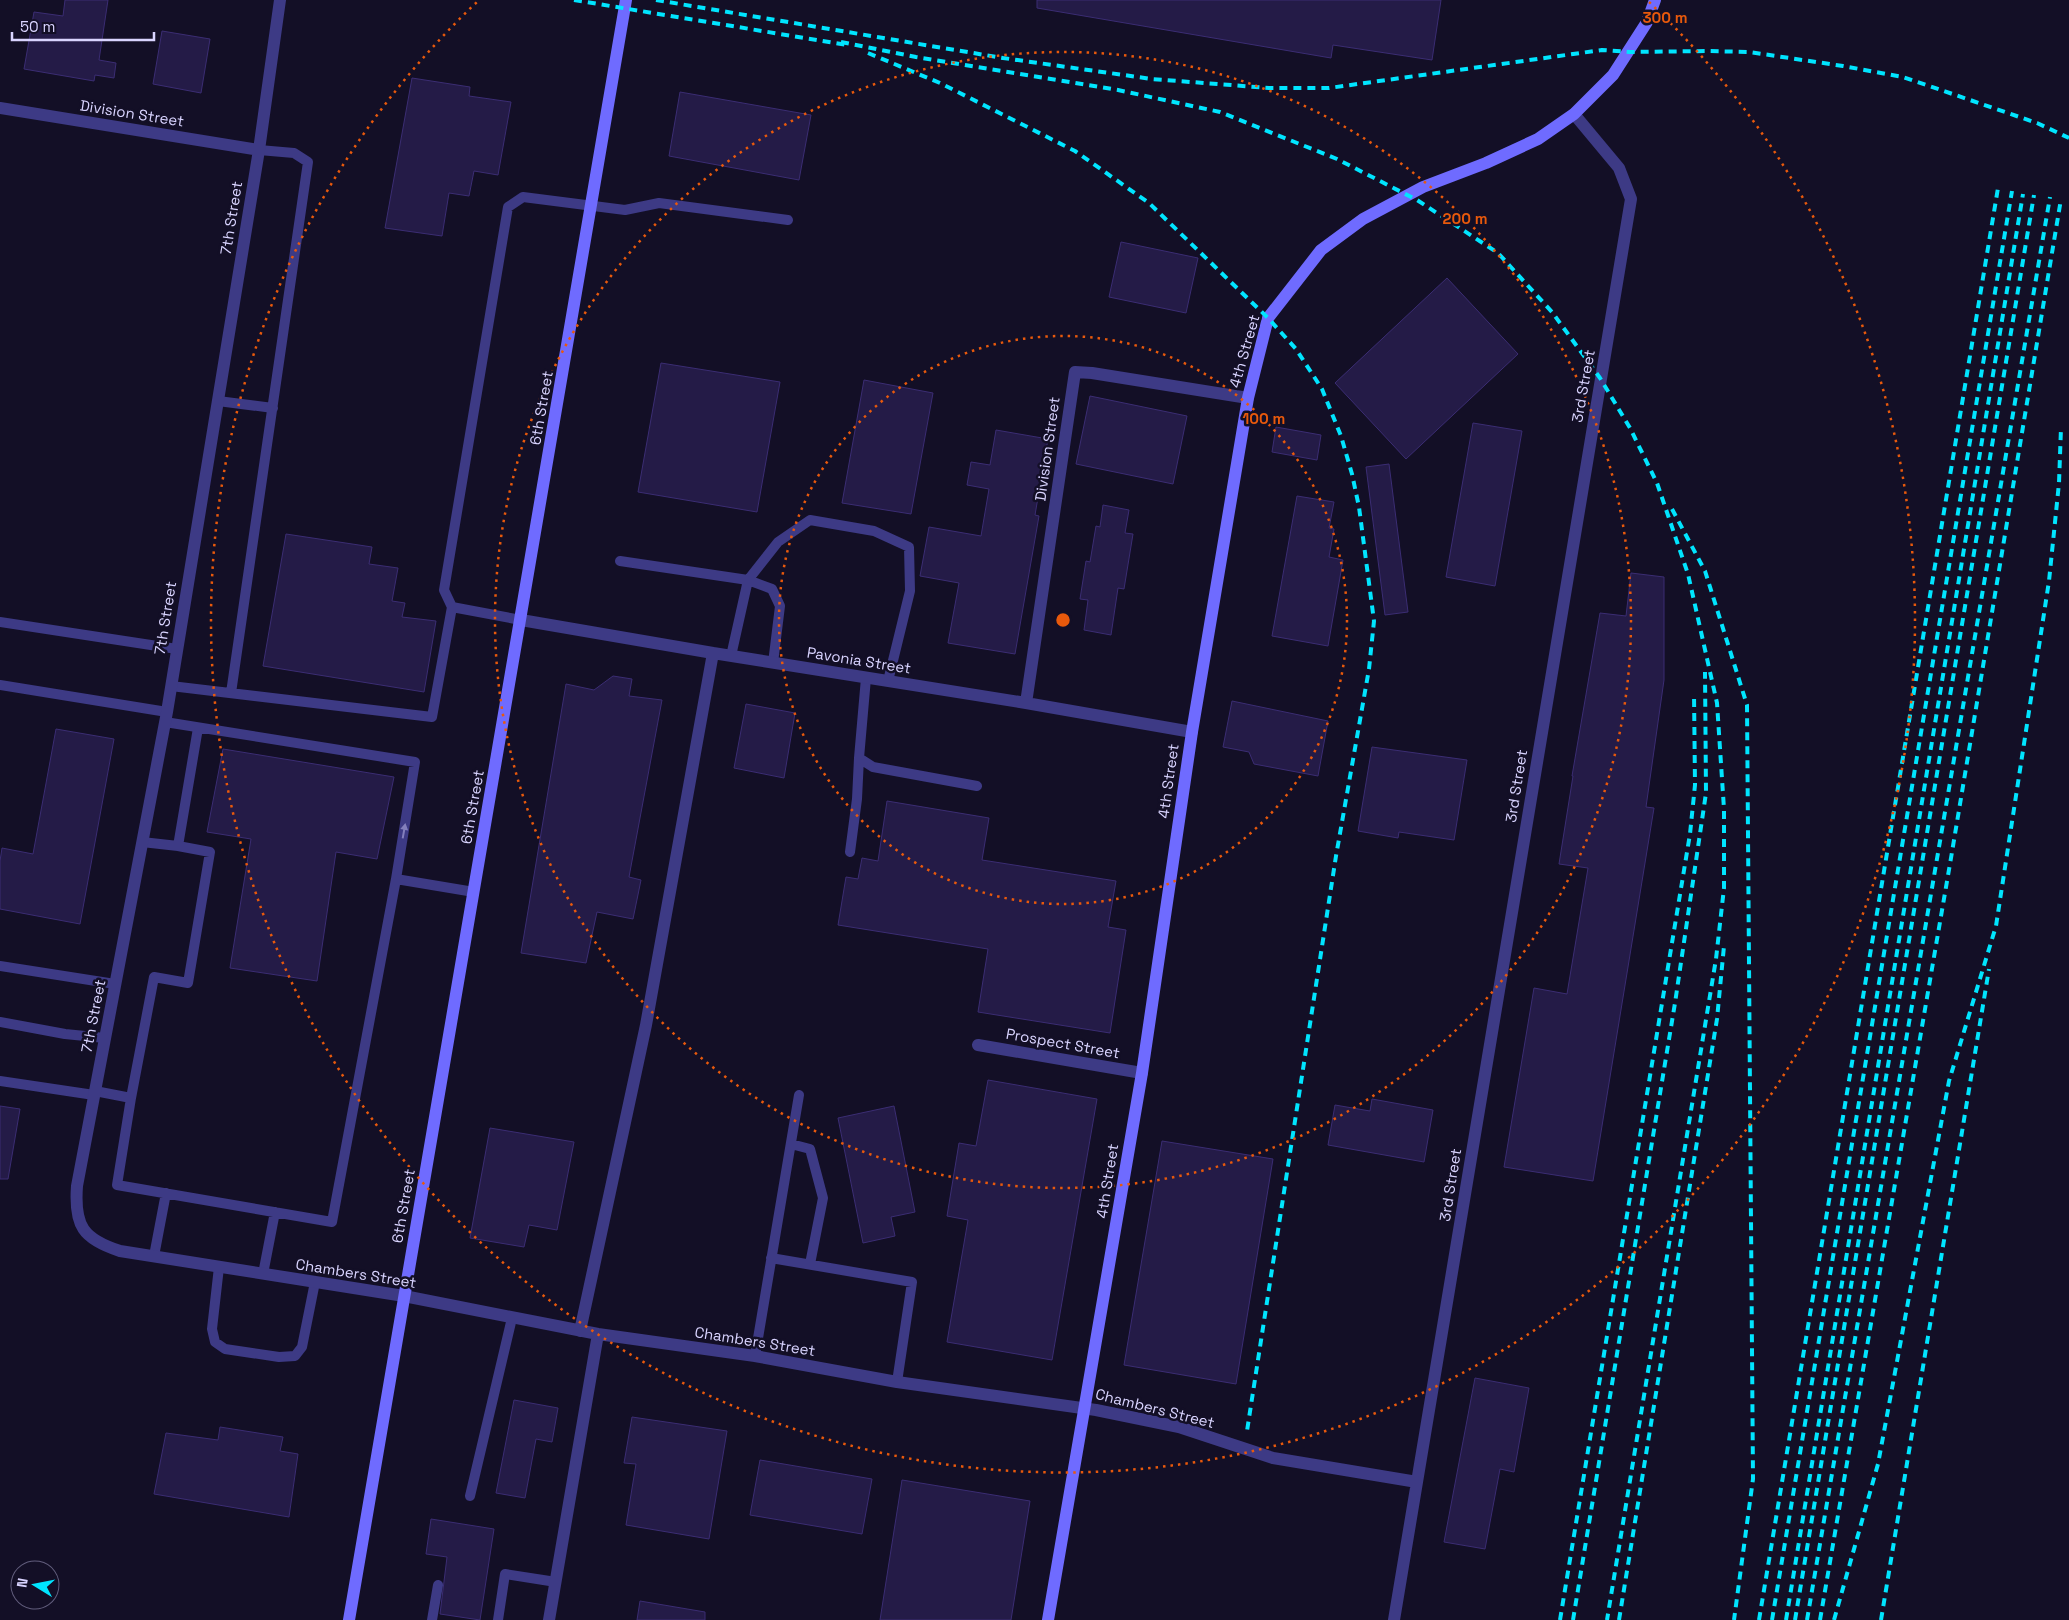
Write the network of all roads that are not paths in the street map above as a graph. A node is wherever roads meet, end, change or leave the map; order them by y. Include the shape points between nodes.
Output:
1 (280, 0) edge
2 (626, 0) edge
3 (1655, 0) edge
4 (0, 108) edge
5 (1574, 114) junction
6 (259, 150) junction
7 (592, 205) junction
8 (788, 220) dead end
9 (1248, 398) junction
10 (218, 402) junction
11 (272, 408) junction
12 (620, 561) dead end
13 (748, 580) junction
14 (452, 607) junction
15 (521, 620) junction
16 (0, 622) edge
17 (177, 649) junction
18 (713, 653) junction
19 (731, 656) junction
20 (774, 663) junction
21 (866, 678) junction
22 (888, 681) junction
23 (0, 685) edge
24 (171, 686) junction
25 (231, 693) junction
26 (1026, 703) junction
27 (166, 717) junction
28 (198, 728) junction
29 (1192, 732) junction
30 (859, 758) junction
31 (977, 786) dead end
32 (142, 842) junction
33 (178, 846) junction
34 (850, 852) dead end
35 (396, 879) junction
36 (474, 892) junction
37 (0, 966) edge
38 (115, 984) junction
39 (0, 1022) edge
40 (105, 1038) junction
41 (978, 1045) dead end
42 (1142, 1073) junction
43 (0, 1081) edge
44 (94, 1093) junction
45 (799, 1095) dead end
46 (131, 1098) junction
47 (791, 1144) junction
48 (166, 1193) junction
49 (274, 1212) junction
50 (88, 1236) joint
51 (154, 1256) junction
52 (771, 1258) junction
53 (810, 1264) junction
54 (219, 1267) junction
55 (263, 1274) junction
56 (315, 1282) junction
57 (404, 1296) junction
58 (512, 1318) junction
59 (580, 1331) junction
60 (598, 1334) junction
61 (755, 1356) junction
62 (897, 1382) junction
63 (1085, 1408) junction
64 (1417, 1482) junction
65 (470, 1496) dead end
66 (556, 1582) junction
67 (438, 1585) dead end
68 (349, 1620) edge
69 (432, 1620) edge
70 (498, 1620) edge
71 (549, 1620) edge
72 (1048, 1620) edge
73 (1394, 1620) edge

1 - 6 street, 7th Street
2 - 7 main road, 6th Street
3 - 5 main road via 1647,22 1613,76
4 - 6 street, Division Street
5 - 9 main road, 4th Street via 1538,139 1423,187 1362,219 1321,250 1268,318
5 - 64 street, 3rd Street via 1619,168 1631,199
6 - 10 street, 7th Street
6 - 11 lane via 294,153 308,162
7 - 8 lane via 625,210 660,203
7 - 14 lane via 523,197 508,207 444,590
7 - 15 main road, 6th Street
9 - 26 street, Division Street via 1075,372
9 - 29 main road, 4th Street
10 - 11 lane
10 - 17 street, 7th Street
11 - 25 lane
12 - 13 lane
13 - 19 lane
13 - 20 lane via 772,589 780,606
13 - 22 lane via 778,542 810,520 874,531 909,547 910,591
14 - 15 lane
14 - 25 lane via 432,717
15 - 18 street, Pavonia Street
15 - 36 main road, 6th Street
16 - 17 lane
17 - 24 street, 7th Street
18 - 19 street, Pavonia Street
18 - 59 street via 646,1024
19 - 20 street, Pavonia Street
20 - 21 street, Pavonia Street
21 - 22 street, Pavonia Street
21 - 30 lane
22 - 26 street, Pavonia Street
23 - 27 lane
24 - 25 lane
24 - 27 street, 7th Street
26 - 29 street, Pavonia Street
27 - 28 lane
27 - 32 street, 7th Street
28 - 33 lane
35 -> 28 lane via 415,762
29 - 42 main road, 4th Street
30 - 31 lane via 873,767
30 - 34 lane
32 - 33 lane
32 - 38 street, 7th Street
33 - 46 lane via 210,852 188,983 154,977
35 - 36 lane
35 - 49 lane via 332,1222
36 - 57 main road, 6th Street
37 - 38 lane
38 - 40 street, 7th Street
39 - 40 lane
40 - 44 street, 7th Street
41 - 42 street, Prospect Street
42 - 63 main road, 4th Street
43 - 44 lane
44 - 46 lane
44 - 50 street, 7th Street via 76,1204
45 - 47 lane
46 - 48 lane via 117,1185
47 - 52 lane
47 - 53 lane via 810,1149 823,1198
48 - 49 lane
48 - 51 lane
49 - 55 lane
50 - 51 street, Chambers Street via 120,1251
51 - 54 street, Chambers Street
52 - 53 lane
52 - 61 lane
53 - 62 lane via 912,1282
54 - 55 street, Chambers Street
54 - 56 lane via 212,1329 215,1342 225,1349 279,1357 295,1356 302,1347
55 - 56 street, Chambers Street
56 - 57 street, Chambers Street
57 - 58 street, Chambers Street
57 - 68 main road, 6th Street
58 - 59 street, Chambers Street
58 - 65 lane
59 - 60 street, Chambers Street
60 - 61 street, Chambers Street
60 - 66 street
61 - 62 street, Chambers Street
62 - 63 street, Chambers Street
63 - 64 street, Chambers Street via 1178,1427 1272,1458
63 - 72 main road, 4th Street
64 - 73 street, 3rd Street
66 - 70 lane via 505,1574
66 - 71 street
67 - 69 lane

